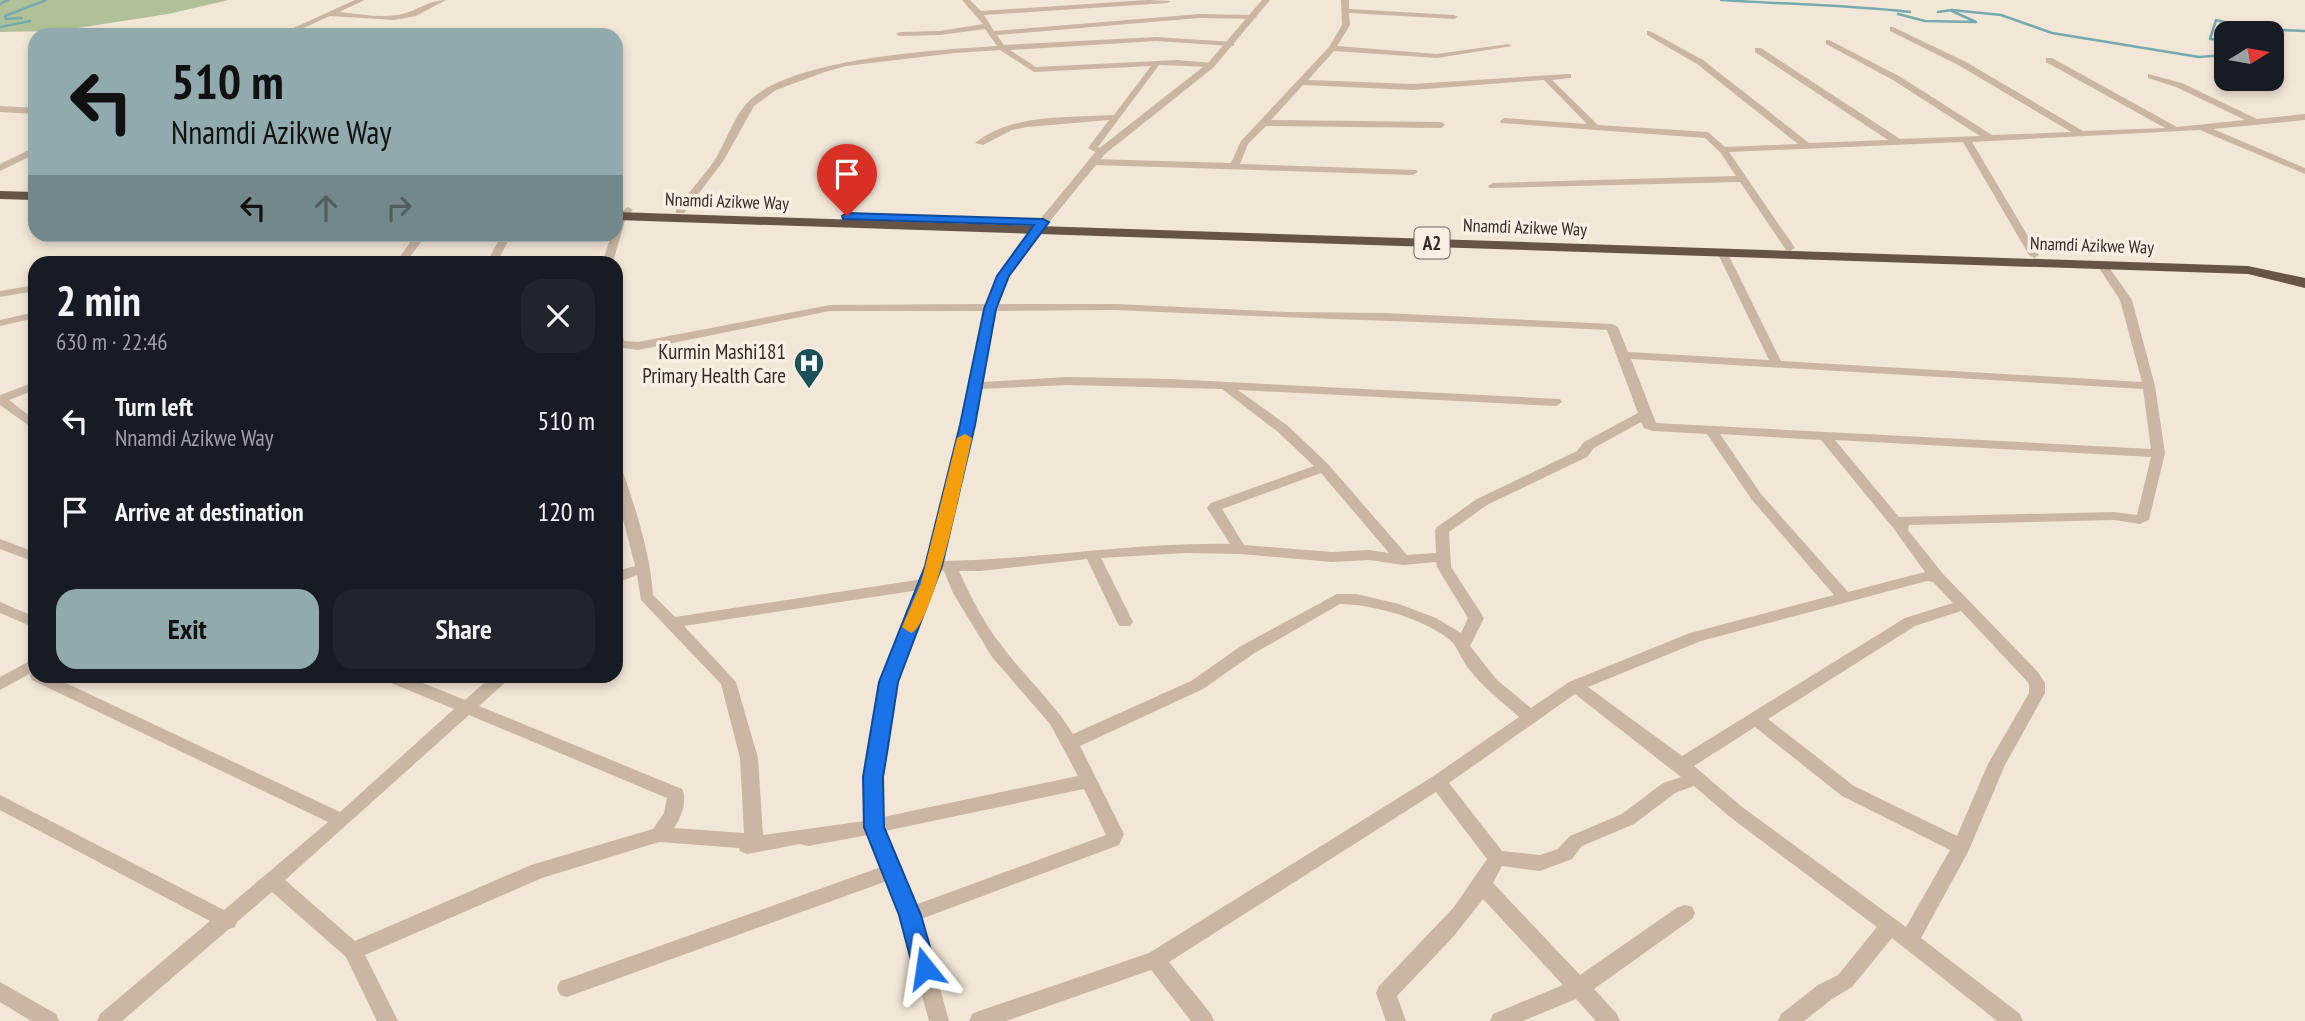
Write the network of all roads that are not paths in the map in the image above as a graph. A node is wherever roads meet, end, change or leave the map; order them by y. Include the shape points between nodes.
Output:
1 (360, 0) edge
2 (442, 0) edge
3 (966, 0) edge
4 (1166, 0) edge
5 (1266, 0) edge
6 (1345, 0) edge
7 (1347, 11) junction
8 (979, 13) junction
9 (329, 14) junction
10 (1199, 16) junction
11 (1253, 17) junction
12 (1454, 17) dead end
13 (298, 28) edge
14 (991, 29) junction
15 (1893, 29) dead end
16 (1650, 33) dead end
17 (900, 34) dead end
18 (1829, 42) dead end
19 (1231, 44) junction
20 (1508, 46) dead end
21 (1002, 48) junction
22 (1332, 48) junction
23 (1758, 50) dead end
24 (2049, 60) dead end
25 (1157, 63) junction
26 (1212, 65) junction
27 (1568, 76) dead end
28 (2151, 76) dead end
29 (1545, 77) junction
30 (1303, 82) junction
31 (0, 109) edge
32 (28, 111) edge
33 (1116, 117) junction
34 (2305, 117) edge
35 (2283, 120) junction
36 (1504, 121) dead end
37 (1264, 123) junction
38 (2258, 123) junction
39 (1441, 125) dead end
40 (1595, 127) junction
41 (2202, 127) junction
42 (2305, 128) edge
43 (2175, 130) junction
44 (2082, 135) junction
45 (1991, 139) junction
46 (1967, 141) junction
47 (980, 143) dead end
48 (1899, 144) junction
49 (1808, 147) junction
50 (1723, 150) junction
51 (1101, 152) junction
52 (28, 154) edge
53 (1093, 162) junction
54 (0, 168) edge
55 (1234, 168) junction
56 (2305, 171) edge
57 (1413, 172) dead end
58 (1743, 179) junction
59 (1493, 186) dead end
60 (0, 189) edge
61 (28, 190) edge
62 (0, 195) edge
63 (28, 196) edge
64 (680, 211) junction
65 (623, 213) edge
66 (623, 213) edge
67 (1040, 226) junction
68 (1790, 247) junction
69 (1722, 252) junction
70 (2034, 256) junction
71 (2102, 265) junction
72 (2305, 275) edge
73 (2305, 283) edge
74 (28, 289) edge
75 (0, 294) edge
76 (990, 309) junction
77 (28, 317) edge
78 (0, 323) edge
79 (623, 344) edge
80 (1623, 355) junction
81 (1777, 364) junction
82 (976, 386) junction
83 (2149, 386) junction
84 (1226, 387) junction
85 (28, 389) edge
86 (0, 399) edge
87 (1556, 402) dead end
88 (1645, 415) junction
89 (28, 421) edge
90 (1710, 430) junction
91 (1824, 435) junction
92 (2158, 453) junction
93 (1323, 467) junction
94 (623, 492) edge
95 (1899, 527) junction
96 (0, 544) edge
97 (1240, 549) junction
98 (28, 554) edge
99 (1092, 554) junction
100 (1442, 557) junction
101 (1403, 559) junction
102 (942, 566) junction
103 (645, 569) junction
104 (623, 572) edge
105 (1938, 578) junction
106 (929, 583) junction
107 (1846, 599) junction
108 (1964, 605) junction
109 (0, 607) edge
110 (28, 620) edge
111 (671, 622) junction
112 (1125, 622) dead end
113 (1463, 644) junction
114 (28, 673) edge
115 (58, 683) edge
116 (408, 683) edge
117 (494, 683) edge
118 (0, 684) edge
119 (1575, 686) junction
120 (468, 707) junction
121 (1532, 718) junction
122 (1757, 719) junction
123 (1070, 743) junction
124 (1681, 765) junction
125 (1088, 781) junction
126 (1438, 782) junction
127 (0, 802) edge
128 (342, 821) junction
129 (874, 827) junction
130 (659, 835) junction
131 (1961, 848) junction
132 (1497, 858) junction
133 (892, 871) junction
134 (273, 881) junction
135 (1483, 886) junction
136 (1685, 913) dead end
137 (910, 915) junction
138 (228, 921) junction
139 (1890, 926) junction
140 (1909, 940) junction
141 (354, 951) junction
142 (1155, 960) junction
143 (567, 988) dead end
144 (1579, 988) junction
145 (0, 991) edge
146 (49, 1021) edge
147 (107, 1021) edge
148 (388, 1021) edge
149 (939, 1021) edge
150 (979, 1021) edge
151 (1204, 1021) edge
152 (1396, 1021) edge
153 (1500, 1021) edge
154 (1610, 1021) edge
155 (1788, 1021) edge
156 (2013, 1021) edge

1 - 9 street
2 - 9 street via 394,18
3 - 8 street
4 - 8 street
4 - 10 street
5 - 11 street
6 - 7 street
7 - 12 street
7 - 22 street via 1346,26
8 - 14 street
9 - 13 street
10 - 11 street
10 - 14 street
11 - 19 street
14 - 17 street
14 - 21 street
15 - 44 street via 1964,64
16 - 49 street via 1700,62
18 - 45 street via 1896,78
19 - 21 street via 1156,39
19 - 26 street
20 - 22 street via 1437,56
21 - 25 street via 1034,70
21 - 64 street via 846,64 774,88 751,104 719,160
22 - 30 street
23 - 48 street
24 - 43 street
25 - 26 street
25 - 33 street
26 - 51 street
27 - 29 street
28 - 38 street
29 - 30 street via 1413,87
29 - 40 street
30 - 37 street
31 - 32 street
33 - 47 street via 1027,124
33 - 51 street via 1093,148
34 - 35 street
35 - 38 street
35 - 42 street
36 - 40 street
37 - 39 street
37 - 55 street via 1244,143
38 - 41 street
40 - 50 street via 1698,133 1713,138
41 - 43 street
41 - 56 street
43 - 44 street
44 - 45 street
45 - 46 street
46 - 48 street
46 - 70 street
48 - 49 street
49 - 50 street
50 - 58 street
51 - 53 street
52 - 54 street
53 - 55 street
53 - 67 street
55 - 57 street
58 - 59 street
58 - 68 street
60 - 61 highway
62 - 63 highway
64 - 65 highway, Nnamdi Azikwe Way / A2
64 - 67 highway, Nnamdi Azikwe Way / A2
66 - 67 highway, Nnamdi Azikwe Way / A2
67 - 68 highway, Nnamdi Azikwe Way / A2
67 - 69 highway, Nnamdi Azikwe Way / A2
67 - 76 street via 1003,276
68 - 70 highway, Nnamdi Azikwe Way / A2
69 - 71 highway, Nnamdi Azikwe Way / A2
69 - 81 street
70 - 72 highway, Nnamdi Azikwe Way / A2 via 2243,262
71 - 73 highway, Nnamdi Azikwe Way / A2 via 2248,270
71 - 83 street via 2126,300
74 - 75 street
76 - 79 street via 830,309 638,346
76 - 80 street via 1116,307 1612,327
76 - 82 street
77 - 78 street
80 - 81 street
80 - 88 street
81 - 83 street
82 - 84 street via 1068,381
82 - 102 street
83 - 92 street
84 - 87 street
84 - 93 street via 1283,429
85 - 86 street
86 - 89 street
88 - 90 street via 1653,427
88 - 100 street via 1588,445 1582,454 1482,502 1442,530
90 - 91 street
90 - 107 street via 1727,460 1769,513
91 - 92 street
91 - 95 street
92 - 95 street via 2140,520 2114,516 1902,521
93 - 97 street via 1216,506
93 - 101 street
94 - 103 street
95 - 105 street
96 - 98 street
97 - 99 street
97 - 101 street
99 - 102 street
99 - 112 street
100 - 101 street
100 - 113 street via 1454,586 1476,618
102 - 106 street
102 - 123 street via 998,653
103 - 104 street
103 - 111 street via 646,596
105 - 107 street via 1927,576
105 - 108 street
106 - 111 street
106 - 129 street via 889,682 873,777
107 - 119 street via 1696,637
108 - 122 street via 1910,622
108 - 131 street via 2032,676 2037,693 1997,764
109 - 110 street
111 - 130 street via 727,682 749,758 754,841
113 - 121 street via 1491,684
113 - 123 street via 1431,622 1394,608 1337,599 1247,650 1197,685
114 - 118 street
115 - 128 street
116 - 120 street
117 - 120 street
119 - 121 street
119 - 124 street
120 - 128 street
120 - 130 street via 676,794 673,815
121 - 126 street
122 - 124 street
122 - 131 street via 1849,791
123 - 125 street
124 - 132 street via 1694,779 1668,788 1628,819 1576,841 1565,854 1540,863
124 - 139 street via 1736,812
125 - 129 street
125 - 137 street via 1115,834 1113,840
126 - 132 street
126 - 142 street
127 - 138 street
128 - 134 street
129 - 130 street via 751,847
129 - 133 street
130 - 141 street via 538,872
131 - 140 street
132 - 135 street
133 - 137 street
133 - 143 street
134 - 138 street
134 - 141 street
135 - 144 street
135 - 152 street via 1386,993
136 - 144 street
137 - 149 street
138 - 147 street
139 - 140 street
139 - 155 street via 1845,981
140 - 156 street
141 - 148 street
142 - 150 street
142 - 151 street
144 - 153 street
144 - 154 street
145 - 146 street

